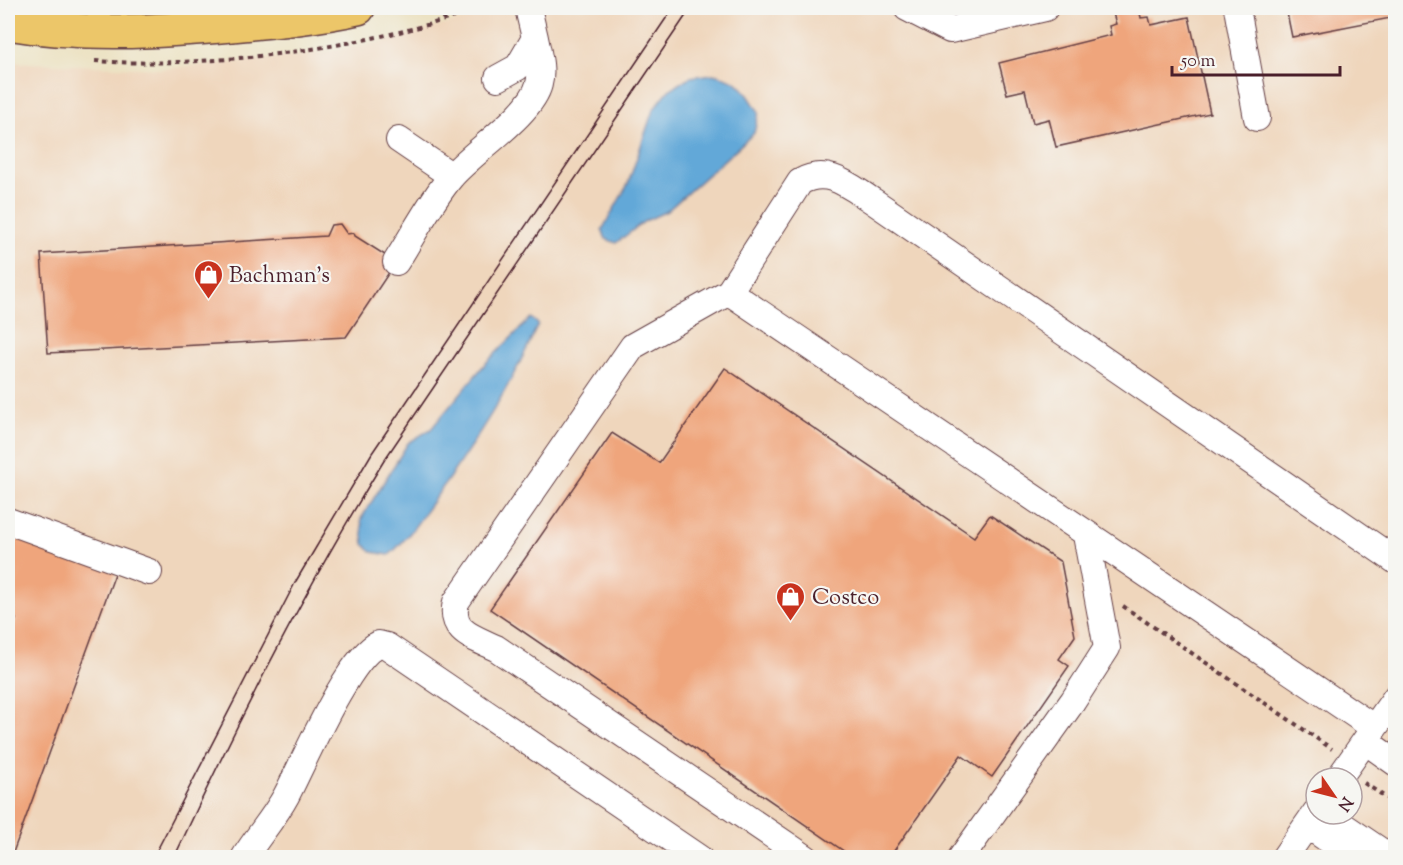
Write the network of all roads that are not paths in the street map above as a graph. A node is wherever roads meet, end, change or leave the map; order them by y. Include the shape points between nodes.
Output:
1 (358, 8) edge
2 (528, 8) edge
3 (907, 8) edge
4 (1045, 8) edge
5 (1237, 8) edge
6 (8, 23) edge
7 (535, 38) junction
8 (498, 78) dead end
9 (1257, 118) dead end
10 (399, 140) dead end
11 (452, 176) junction
12 (396, 262) dead end
13 (729, 292) junction
14 (8, 521) edge
15 (1086, 535) junction
16 (1395, 561) edge
17 (149, 572) dead end
18 (1395, 697) edge
19 (1369, 734) junction
20 (1395, 763) edge
21 (1347, 766) edge
22 (1364, 825) edge
23 (1302, 836) edge
24 (1395, 846) edge
25 (244, 858) edge
26 (699, 858) edge
27 (806, 858) edge
28 (961, 858) edge
29 (1332, 858) edge
30 (1354, 858) edge
31 (1391, 858) edge

1 - 6 main road via 153,32 56,31
2 - 7 lane
3 - 4 lane via 950,30
5 - 9 lane
7 - 8 lane via 519,67
7 - 11 lane via 541,72 533,98
10 - 11 lane
11 - 12 lane
13 - 15 lane
13 - 16 lane via 800,182 811,176 837,178
13 - 27 lane via 633,346 456,602 453,614 457,626 470,636 496,648
14 - 17 lane
15 - 19 lane
15 - 28 lane via 1107,648
18 - 19 lane
19 - 20 lane
19 - 21 lane
22 - 24 lane
23 - 29 lane
23 - 30 lane
23 - 31 lane
25 - 26 lane via 285,798 340,690 370,647 379,644

